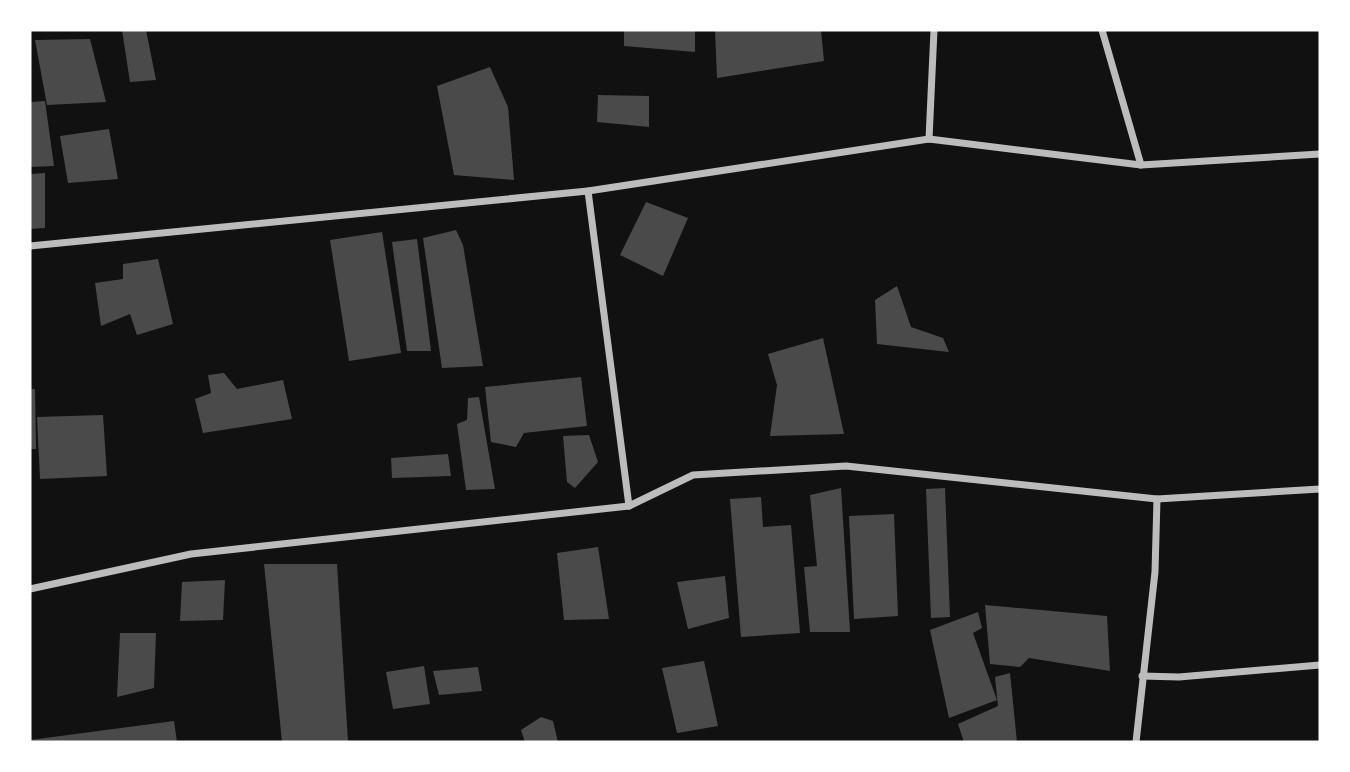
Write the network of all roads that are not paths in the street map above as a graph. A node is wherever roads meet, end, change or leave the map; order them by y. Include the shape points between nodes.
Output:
1 (934, 30) edge
2 (1102, 30) edge
3 (929, 139) junction
4 (1320, 154) edge
5 (1141, 165) junction
6 (588, 191) junction
7 (30, 246) edge
8 (1320, 489) edge
9 (1157, 499) junction
10 (629, 506) junction
11 (30, 589) edge
12 (1320, 665) edge
13 (1142, 676) junction
14 (1136, 742) edge

1 - 3 street
2 - 5 street
3 - 5 street
3 - 6 street
4 - 5 street
6 - 7 street
6 - 10 street
8 - 9 street
9 - 10 street via 846,466 694,475
9 - 13 street via 1155,572
10 - 11 street via 191,554
12 - 13 street
13 - 14 street

